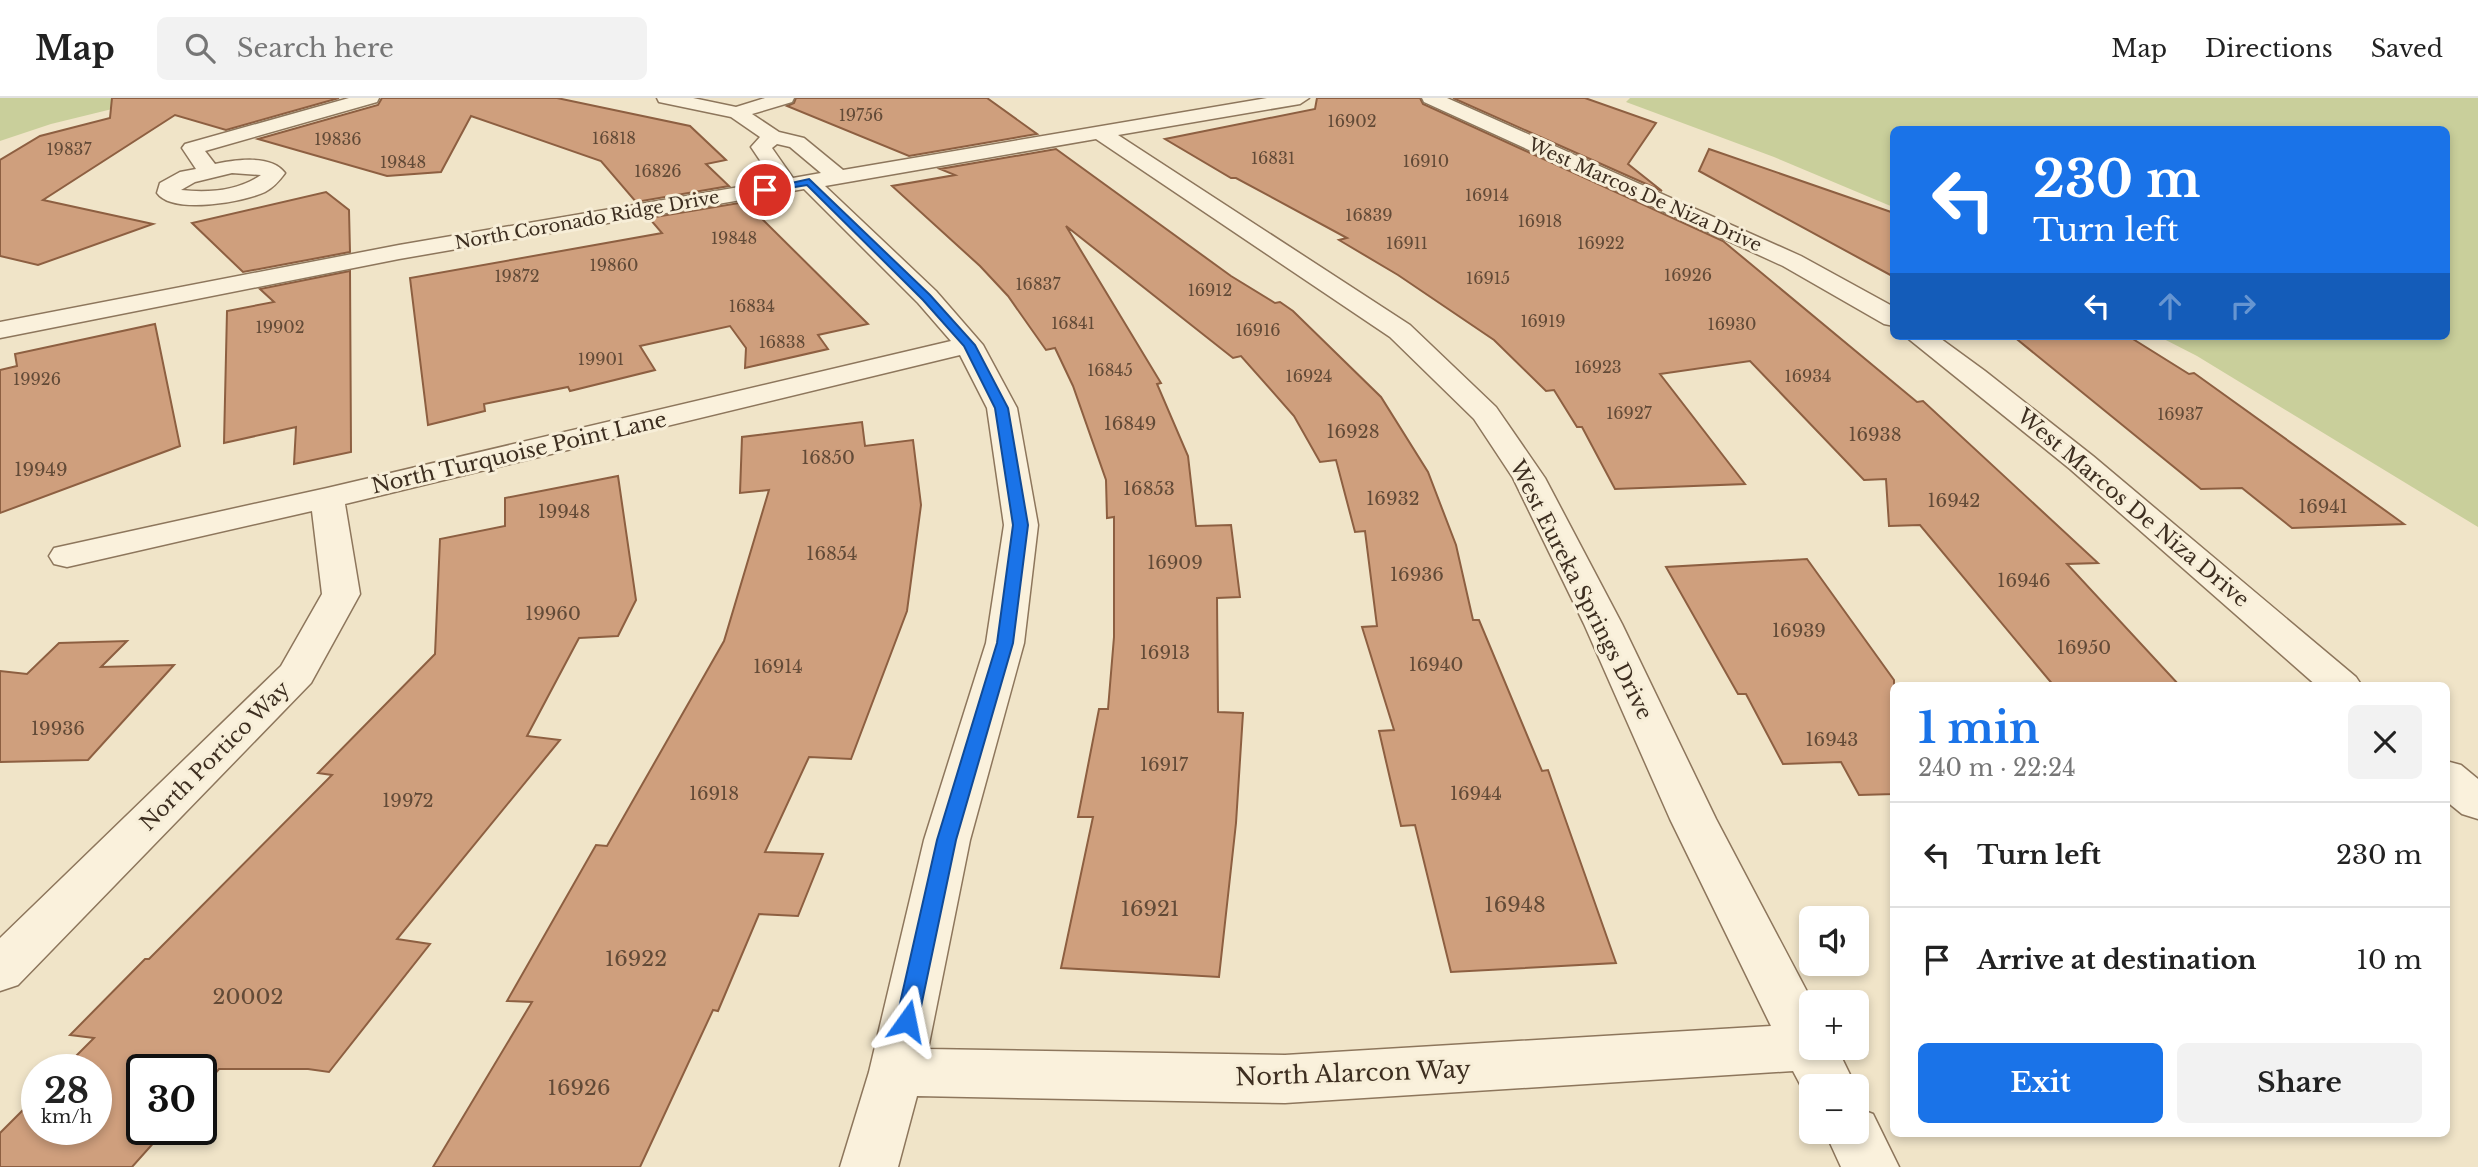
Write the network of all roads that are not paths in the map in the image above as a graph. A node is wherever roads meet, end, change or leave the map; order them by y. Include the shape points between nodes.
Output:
1 (370, 98) edge
2 (666, 98) edge
3 (785, 98) edge
4 (1300, 98) edge
5 (1431, 98) edge
6 (737, 113) junction
7 (1099, 132) junction
8 (773, 137) junction
9 (209, 171) dead end
10 (812, 181) junction
11 (1890, 315) edge
12 (0, 330) edge
13 (1925, 340) edge
14 (969, 345) junction
15 (327, 498) junction
16 (67, 556) dead end
17 (2337, 682) edge
18 (2450, 779) edge
19 (2478, 803) edge
20 (0, 970) edge
21 (1819, 1067) edge
22 (896, 1072) junction
23 (1859, 1144) edge
24 (869, 1167) edge
25 (1870, 1167) edge

1 - 9 street via 192,148
2 - 6 street
3 - 6 street
4 - 7 street, North Coronado Ridge Drive
5 - 11 street, West Marcos De Niza Drive via 1792,261
6 - 8 street
7 - 10 street, North Coronado Ridge Drive
7 - 21 street, West Eureka Springs Drive via 1399,331 1485,413 1529,478 1603,624 1693,820
8 - 10 street via 797,142
8 - 10 street via 761,147
10 - 12 street, North Coronado Ridge Drive via 400,252
10 - 14 street
13 - 17 street, West Marcos De Niza Drive via 2067,449
14 - 15 street, North Turquoise Point Lane
14 - 22 street via 1002,408 1021,525 1005,643 947,840
15 - 16 street, North Turquoise Point Lane
15 - 20 street, North Portico Way via 341,594 296,674
18 - 19 street
21 - 22 street, North Alarcon Way via 1284,1079
22 - 24 street
23 - 25 street

